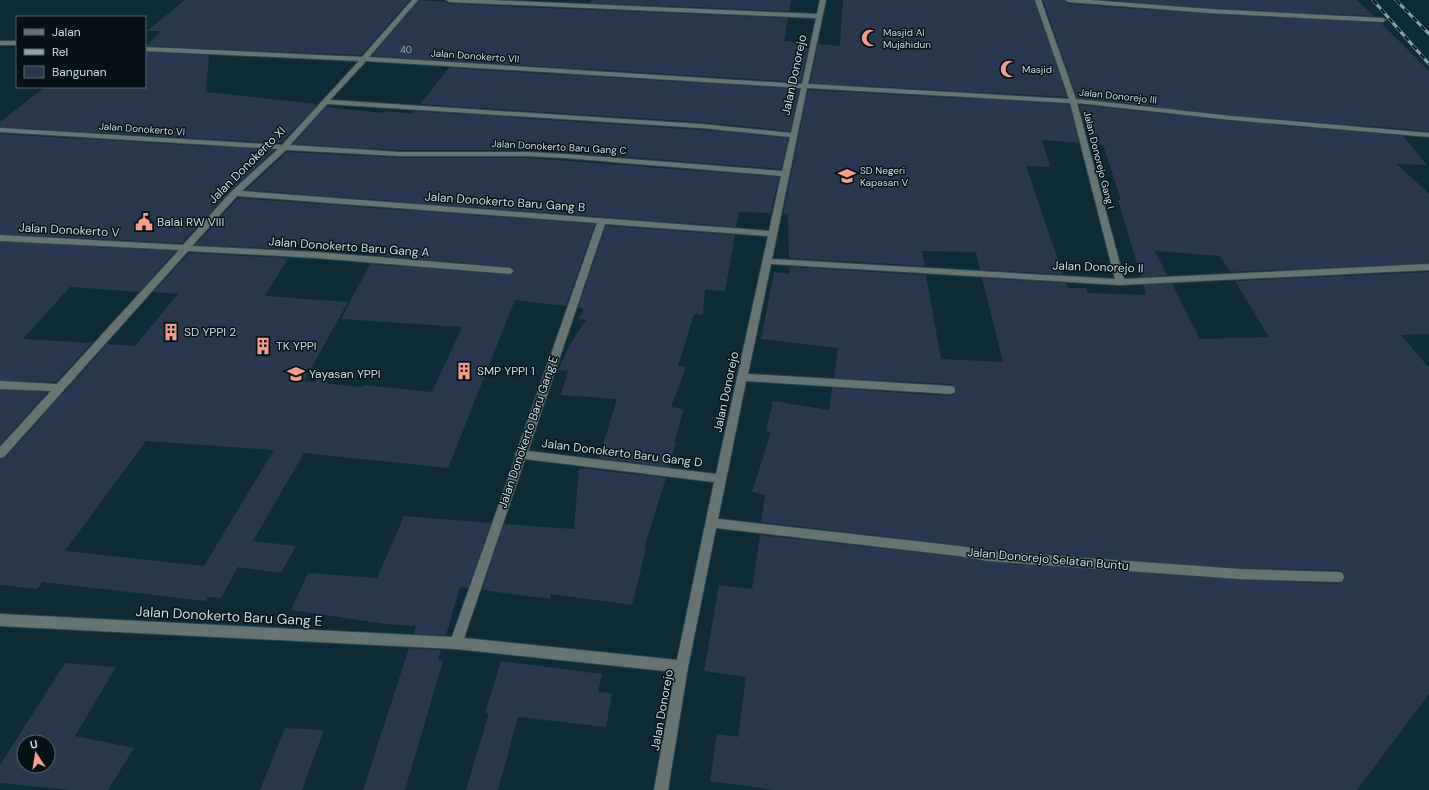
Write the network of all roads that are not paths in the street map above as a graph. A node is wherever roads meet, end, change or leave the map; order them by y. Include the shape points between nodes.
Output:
1 (415, 0) edge
2 (449, 0) edge
3 (823, 0) edge
4 (1038, 0) edge
5 (1068, 0) edge
6 (1168, 0) edge
7 (1172, 8) junction
8 (820, 16) junction
9 (1383, 20) dead end
10 (0, 43) edge
11 (16, 43) edge
12 (146, 49) edge
13 (364, 59) junction
14 (804, 86) junction
15 (1073, 101) junction
16 (325, 102) junction
17 (0, 130) edge
18 (794, 135) junction
19 (1429, 135) edge
20 (283, 148) junction
21 (786, 174) junction
22 (235, 193) junction
23 (602, 221) junction
24 (773, 234) junction
25 (0, 238) edge
26 (185, 248) junction
27 (767, 261) junction
28 (1429, 267) edge
29 (510, 271) dead end
30 (1120, 282) junction
31 (743, 377) junction
32 (0, 385) edge
33 (60, 388) junction
34 (950, 390) dead end
35 (0, 454) edge
36 (520, 454) junction
37 (721, 479) junction
38 (711, 523) junction
39 (1338, 577) dead end
40 (0, 620) edge
41 (456, 642) junction
42 (682, 667) junction
43 (661, 790) edge

1 - 13 street, Jalan Donokerto XI
2 - 8 street
3 - 8 street, Jalan Donorejo
4 - 15 street, Jalan Donorejo Gang I
5 - 7 street
6 - 7 street
7 - 9 street
8 - 14 street, Jalan Donorejo
10 - 11 street
12 - 13 street, Jalan Donokerto VII
13 - 14 street, Jalan Donokerto VII
13 - 16 street, Jalan Donokerto XI
14 - 15 street, Jalan Donorejo III
14 - 18 street, Jalan Donorejo
15 - 19 street, Jalan Donorejo III
15 - 30 street, Jalan Donorejo Gang I
16 - 18 street via 701,126
16 - 20 street, Jalan Donokerto XI
17 - 20 street, Jalan Donokerto VI
18 - 21 street, Jalan Donorejo
20 - 21 street, Jalan Donokerto Baru Gang C via 400,154 528,154
20 - 22 street, Jalan Donokerto XI
21 - 24 street, Jalan Donorejo
22 - 23 street, Jalan Donokerto Baru Gang B
22 - 26 street, Jalan Donokerto XI
23 - 24 street, Jalan Donokerto Baru Gang B
23 - 36 street, Jalan Donokerto Baru Gang E
24 - 27 street, Jalan Donorejo
25 - 26 street, Jalan Donokerto V
26 - 29 street, Jalan Donokerto Baru Gang A via 316,255
26 - 33 street, Jalan Donokerto XI
27 - 30 street, Jalan Donorejo II
27 - 31 street, Jalan Donorejo
28 - 30 street, Jalan Donorejo II
31 - 34 street
31 - 37 street, Jalan Donorejo
32 - 33 street
33 - 35 street, Jalan Donokerto XI
36 - 37 street, Jalan Donokerto Baru Gang D
36 - 41 street, Jalan Donokerto Baru Gang E
37 - 38 street, Jalan Donorejo
38 - 39 street, Jalan Donorejo Selatan Buntu via 988,556 1240,574
38 - 42 street, Jalan Donorejo
40 - 41 street, Jalan Donokerto Baru Gang E
41 - 42 street, Jalan Donokerto Baru Gang E
42 - 43 street, Jalan Donorejo

